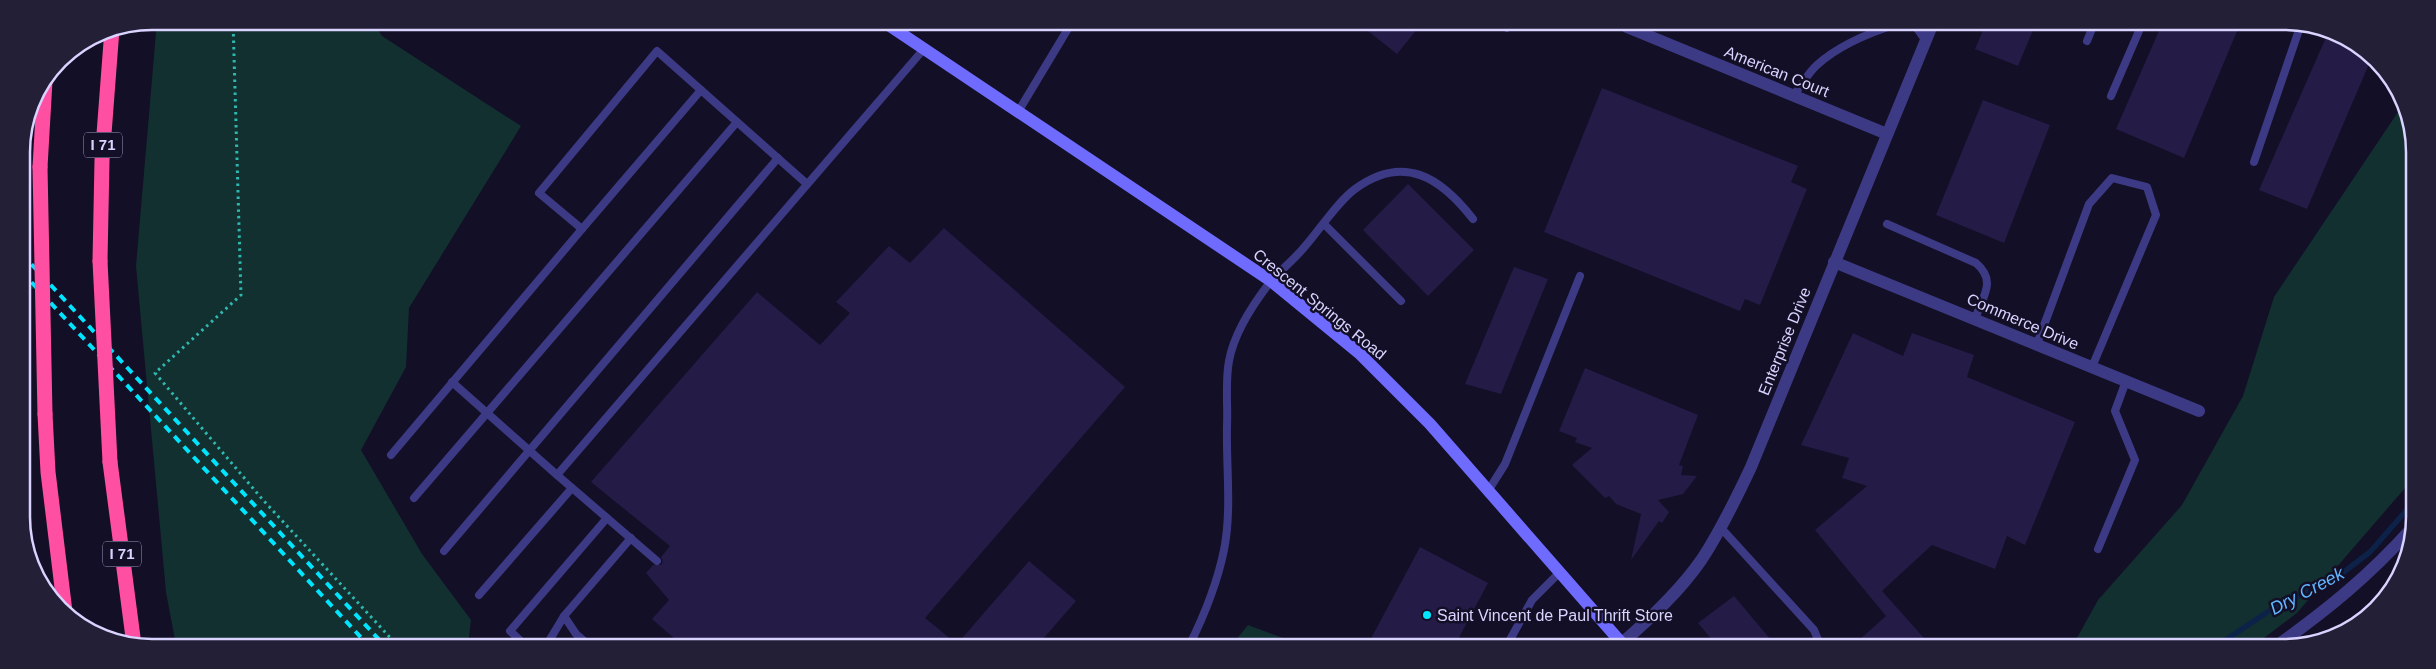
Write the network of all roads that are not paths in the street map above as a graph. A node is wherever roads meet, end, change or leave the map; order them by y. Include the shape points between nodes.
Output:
1 (895, 30) edge
2 (1067, 30) edge
3 (1634, 30) edge
4 (1878, 30) edge
5 (1918, 30) edge
6 (1930, 30) edge
7 (2091, 30) edge
8 (2139, 30) edge
9 (2299, 31) edge
10 (111, 37) edge
11 (1926, 40) junction
12 (2087, 40) dead end
13 (923, 50) junction
14 (701, 90) junction
15 (45, 93) edge
16 (1793, 96) junction
17 (2111, 96) dead end
18 (1018, 112) junction
19 (737, 122) junction
20 (1887, 134) junction
21 (778, 158) junction
22 (2254, 162) dead end
23 (807, 184) junction
24 (1473, 219) dead end
25 (1324, 224) junction
26 (1887, 224) dead end
27 (582, 229) junction
28 (1834, 262) junction
29 (1580, 276) dead end
30 (1271, 281) junction
31 (1401, 301) dead end
32 (1975, 319) junction
33 (2038, 344) junction
34 (2092, 367) junction
35 (452, 382) junction
36 (2126, 382) junction
37 (2198, 411) dead end
38 (486, 412) junction
39 (530, 451) junction
40 (391, 455) dead end
41 (557, 475) junction
42 (572, 488) junction
43 (1488, 491) junction
44 (414, 498) dead end
45 (607, 518) junction
46 (1721, 528) junction
47 (2405, 536) edge
48 (631, 538) junction
49 (2098, 549) dead end
50 (444, 551) dead end
51 (657, 560) dead end
52 (1560, 572) junction
53 (479, 595) dead end
54 (64, 600) edge
55 (564, 616) junction
56 (133, 638) edge
57 (519, 639) edge
58 (550, 639) edge
59 (582, 639) edge
60 (1192, 639) edge
61 (1510, 639) edge
62 (1619, 639) edge
63 (1630, 639) edge
64 (1818, 639) edge
65 (2287, 639) edge

1 - 13 main road, Crescent Springs Road
2 - 18 lane
3 - 16 street, American Court
4 - 16 lane via 1834,51 1816,66
5 - 11 lane
6 - 11 street, Enterprise Drive
7 - 12 lane
8 - 17 lane
9 - 22 lane
10 - 56 highway, I 71, bridge via 102,160 100,262 110,462
11 - 20 street, Enterprise Drive
13 - 18 main road, Crescent Springs Road
13 - 23 lane
14 - 19 lane
14 - 27 lane
14 - 27 lane via 657,51 539,193
15 - 54 highway, bridge via 40,167 45,414 48,472
16 - 20 street, American Court
18 - 30 main road, Crescent Springs Road
19 - 21 lane
19 - 38 lane
20 - 28 street, Enterprise Drive
21 - 23 lane
21 - 39 lane
23 - 41 lane
24 - 25 lane via 1459,201 1430,177 1416,172 1401,172 1375,177 1354,190
25 - 30 lane
25 - 31 lane
26 - 32 lane via 1976,263 1985,271 1989,280
27 - 35 lane
28 - 32 street, Commerce Drive
28 - 46 street, Enterprise Drive via 1751,467
29 - 43 lane via 1505,464
30 - 43 main road, Crescent Springs Road via 1366,360 1430,424
30 - 60 lane via 1246,319 1228,362 1228,512 1224,550
32 - 33 street, Commerce Drive
33 - 34 street, Commerce Drive
33 - 34 lane via 2089,204 2112,178 2147,187 2156,215
34 - 36 street, Commerce Drive
35 - 38 lane
35 - 40 lane
36 - 37 street, Commerce Drive
36 - 49 lane via 2115,411 2135,460
38 - 39 lane
38 - 44 lane
39 - 41 lane
39 - 50 lane
41 - 42 lane
42 - 45 lane
42 - 53 lane
43 - 52 main road, Crescent Springs Road
45 - 48 lane
45 - 57 lane via 510,631
46 - 63 street, Enterprise Drive via 1679,588
46 - 64 lane via 1814,630
47 - 65 street via 2382,562 2333,606
48 - 51 lane
48 - 55 lane
52 - 61 lane via 1532,600
52 - 62 main road, Crescent Springs Road
55 - 58 lane
55 - 59 lane

